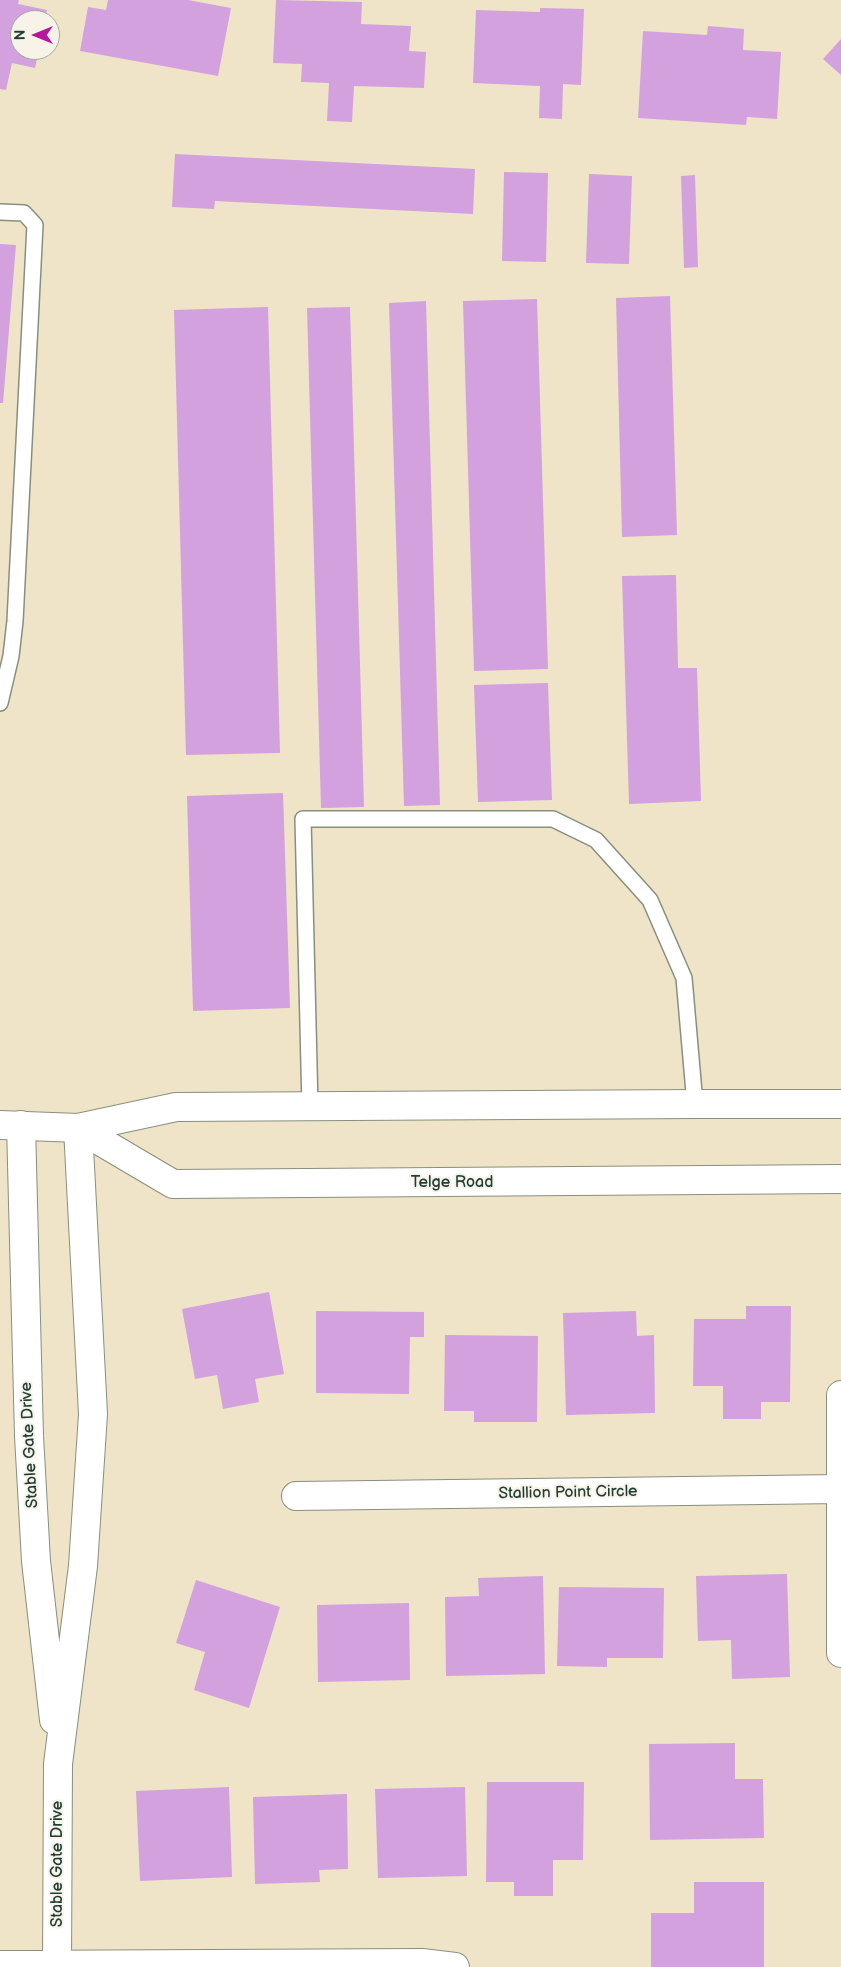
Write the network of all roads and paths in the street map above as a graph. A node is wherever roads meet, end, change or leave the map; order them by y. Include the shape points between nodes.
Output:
1 (0, 212) edge
2 (0, 703) edge
3 (695, 1104) junction
4 (841, 1104) edge
5 (310, 1106) junction
6 (10, 1125) edge
7 (78, 1128) junction
8 (841, 1179) edge
9 (841, 1395) edge
10 (840, 1489) edge
11 (296, 1496) dead end
12 (841, 1652) edge
13 (58, 1764) junction
14 (0, 1965) edge
15 (57, 1965) junction
16 (455, 1967) edge

1 - 2 lane via 24,212 35,225 15,622
3 - 4 street, Telge Road
3 - 5 street, Telge Road
3 - 5 lane via 684,978 650,900 596,840 553,819 302,819
5 - 7 street, Telge Road via 176,1108
6 - 7 street, Telge Road
6 - 13 street, Stable Gate Drive via 36,1561
7 - 8 street, Telge Road via 173,1184
7 - 13 street, Stable Gate Drive via 93,1414 83,1566
9 - 10 street
10 - 11 street, Stallion Point Circle
10 - 12 street
13 - 15 street, Stable Gate Drive
14 - 15 street
15 - 16 street via 422,1963

